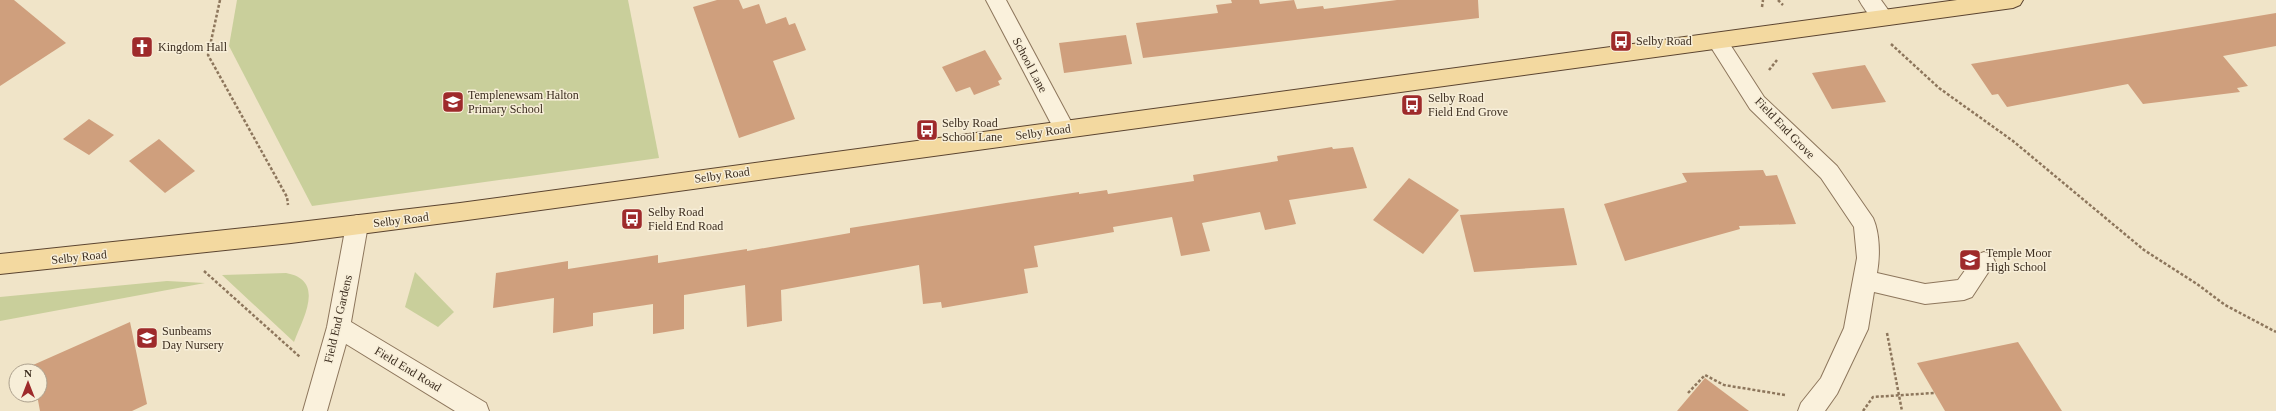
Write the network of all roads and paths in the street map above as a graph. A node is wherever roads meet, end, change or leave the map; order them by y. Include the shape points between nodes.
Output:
1 (220, 0) edge
2 (996, 0) edge
3 (1869, 0) edge
4 (2013, 0) edge
5 (1875, 20) junction
6 (1717, 41) junction
7 (1780, 55) dead end
8 (1769, 74) dead end
9 (1064, 129) junction
10 (357, 225) junction
11 (291, 233) junction
12 (197, 244) junction
13 (1984, 262) dead end
14 (0, 264) edge
15 (1864, 280) junction
16 (339, 327) junction
17 (1886, 327) dead end
18 (2276, 332) edge
19 (324, 378) junction
20 (1688, 393) dead end
21 (1934, 393) dead end
22 (1898, 395) junction
23 (1816, 403) edge
24 (315, 411) edge
25 (477, 411) edge
26 (1863, 411) edge
27 (1902, 411) edge

1 - 11 path via 208,55 287,197
2 - 9 street, School Lane
3 - 5 street
4 - 5 main road, Selby Road
5 - 6 main road, Selby Road
5 - 18 path via 1939,88 2013,141 2144,250 2197,284 2225,306
6 - 9 main road, Selby Road
6 - 15 street, Field End Grove via 1757,102 1829,172 1865,225 1868,258
7 - 8 path via 1769,69
9 - 10 main road, Selby Road
10 - 11 main road, Selby Road
10 - 16 street, Field End Gardens
11 - 12 main road, Selby Road
12 - 14 main road, Selby Road
12 - 19 path via 197,264
13 - 15 street via 1964,290 1925,294
15 - 23 street, Field End Grove via 1856,329 1829,386
16 - 19 street, Field End Gardens
16 - 25 street, Field End Road
17 - 22 path
19 - 24 street, Field End Gardens
20 - 23 path via 1705,375 1724,385 1782,394
21 - 22 path
22 - 26 path via 1873,397
22 - 27 path

